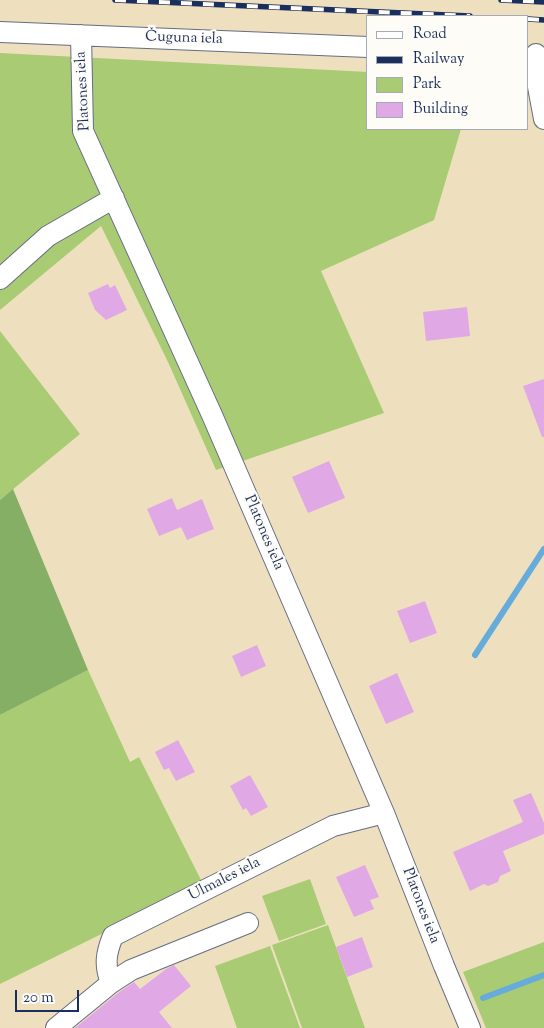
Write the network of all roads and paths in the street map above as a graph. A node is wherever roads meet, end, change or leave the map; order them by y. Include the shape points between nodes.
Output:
1 (0, 32) edge
2 (81, 35) junction
3 (366, 47) edge
4 (536, 54) edge
5 (544, 119) edge
6 (114, 198) junction
7 (0, 279) edge
8 (384, 813) junction
9 (248, 923) dead end
10 (111, 983) junction
11 (56, 1028) edge
12 (470, 1028) edge

1 - 2 street, Čuguna iela
2 - 3 street, Čuguna iela
2 - 6 street, Platones iela via 84,131
4 - 5 street via 536,76
6 - 7 street via 48,236
6 - 8 street, Platones iela via 212,415
8 - 10 street, Ulmales iela via 333,826 113,936 106,951
8 - 12 street, Platones iela
9 - 10 street via 131,970
10 - 11 street

